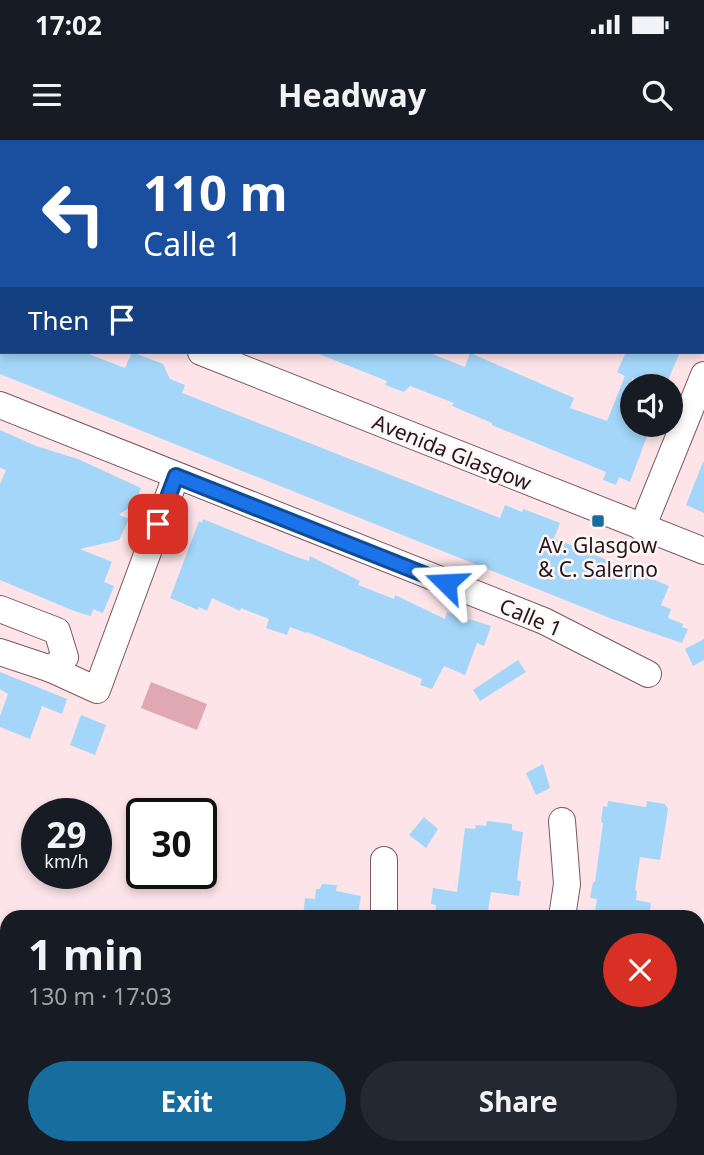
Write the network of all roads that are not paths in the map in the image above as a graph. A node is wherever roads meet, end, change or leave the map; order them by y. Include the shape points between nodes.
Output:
1 (229, 357) edge
2 (704, 374) edge
3 (0, 405) edge
4 (176, 476) junction
5 (642, 528) junction
6 (704, 551) edge
7 (0, 609) edge
8 (0, 652) edge
9 (51, 669) junction
10 (648, 674) dead end
11 (562, 821) dead end
12 (384, 860) dead end
13 (384, 910) edge
14 (563, 910) edge

1 - 5 street, Avenida Glasgow
2 - 5 street
3 - 4 street, Calle 1
4 - 9 street via 97,690
4 - 10 street, Calle 1 via 544,621
5 - 6 street, Avenida Glasgow
7 - 9 street via 57,631 65,657
8 - 9 street
11 - 14 street via 567,884
12 - 13 street

